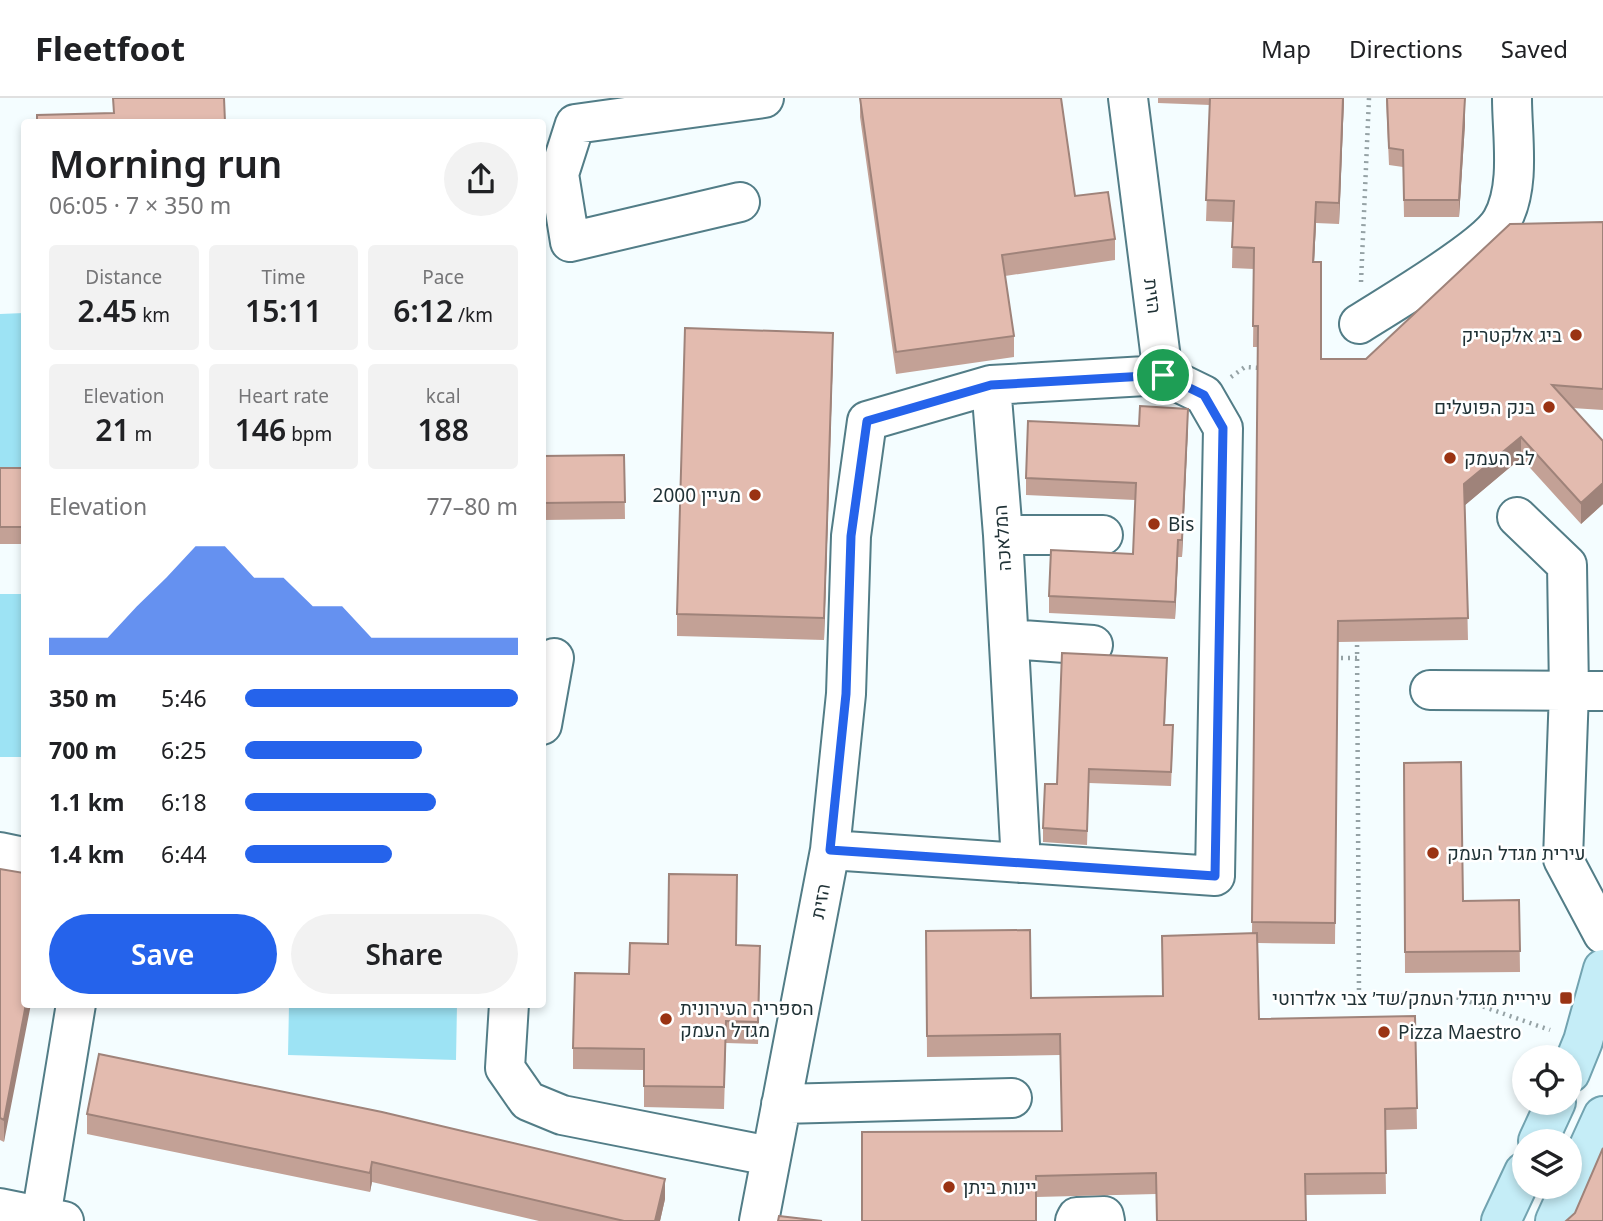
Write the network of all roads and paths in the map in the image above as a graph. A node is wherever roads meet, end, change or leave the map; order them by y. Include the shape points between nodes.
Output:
1 (764, 98) edge
2 (1128, 98) edge
3 (1369, 98) edge
4 (1512, 98) edge
5 (740, 202) dead end
6 (1359, 324) joint
7 (1269, 368) edge
8 (1163, 375) junction
9 (991, 385) junction
10 (1204, 395) junction
11 (1517, 517) dead end
12 (1003, 535) junction
13 (1103, 535) dead end
14 (1357, 630) edge
15 (1009, 639) junction
16 (1093, 645) dead end
17 (554, 657) dead end
18 (1357, 657) junction
19 (1332, 658) edge
20 (1430, 690) dead end
21 (1586, 691) edge
22 (546, 702) edge
23 (830, 850) junction
24 (0, 852) edge
25 (21, 856) edge
26 (1021, 863) junction
27 (1603, 934) edge
28 (1603, 969) edge
29 (76, 1008) edge
30 (509, 1008) edge
31 (1552, 1045) edge
32 (1580, 1045) edge
33 (1012, 1098) dead end
34 (782, 1104) junction
35 (1603, 1116) edge
36 (770, 1156) junction
37 (1512, 1199) edge
38 (0, 1208) edge
39 (53, 1219) edge
40 (759, 1221) edge
41 (1076, 1221) edge
42 (1105, 1221) edge
43 (1502, 1221) edge
44 (1555, 1221) edge

1 - 5 street via 575,124 559,174 570,243
2 - 8 street, הזית
3 - 6 path
4 - 6 street via 1513,183 1502,221 1473,248
7 - 10 path via 1245,367
8 - 9 street
8 - 10 street
9 - 12 street, המלאכה
9 - 23 street, הזית via 867,421 851,536 846,694
10 - 26 street via 1223,428 1215,876
11 - 21 street via 1567,565
12 - 13 street
12 - 15 street, המלאכה
14 - 18 path
15 - 16 street
15 - 26 street, המלאכה
17 - 22 street
18 - 19 path
18 - 31 path via 1359,995 1453,996
20 - 21 street
21 - 27 street via 1563,859
23 - 26 street
23 - 34 street, הזית
24 - 25 street
28 - 32 main road
29 - 39 street
30 - 36 street via 505,1068 528,1101 562,1115
33 - 34 street
34 - 36 street, הזית
35 - 44 main road
36 - 40 street, הזית
37 - 43 main road
38 - 39 street
41 - 42 street via 1077,1217 1104,1216

